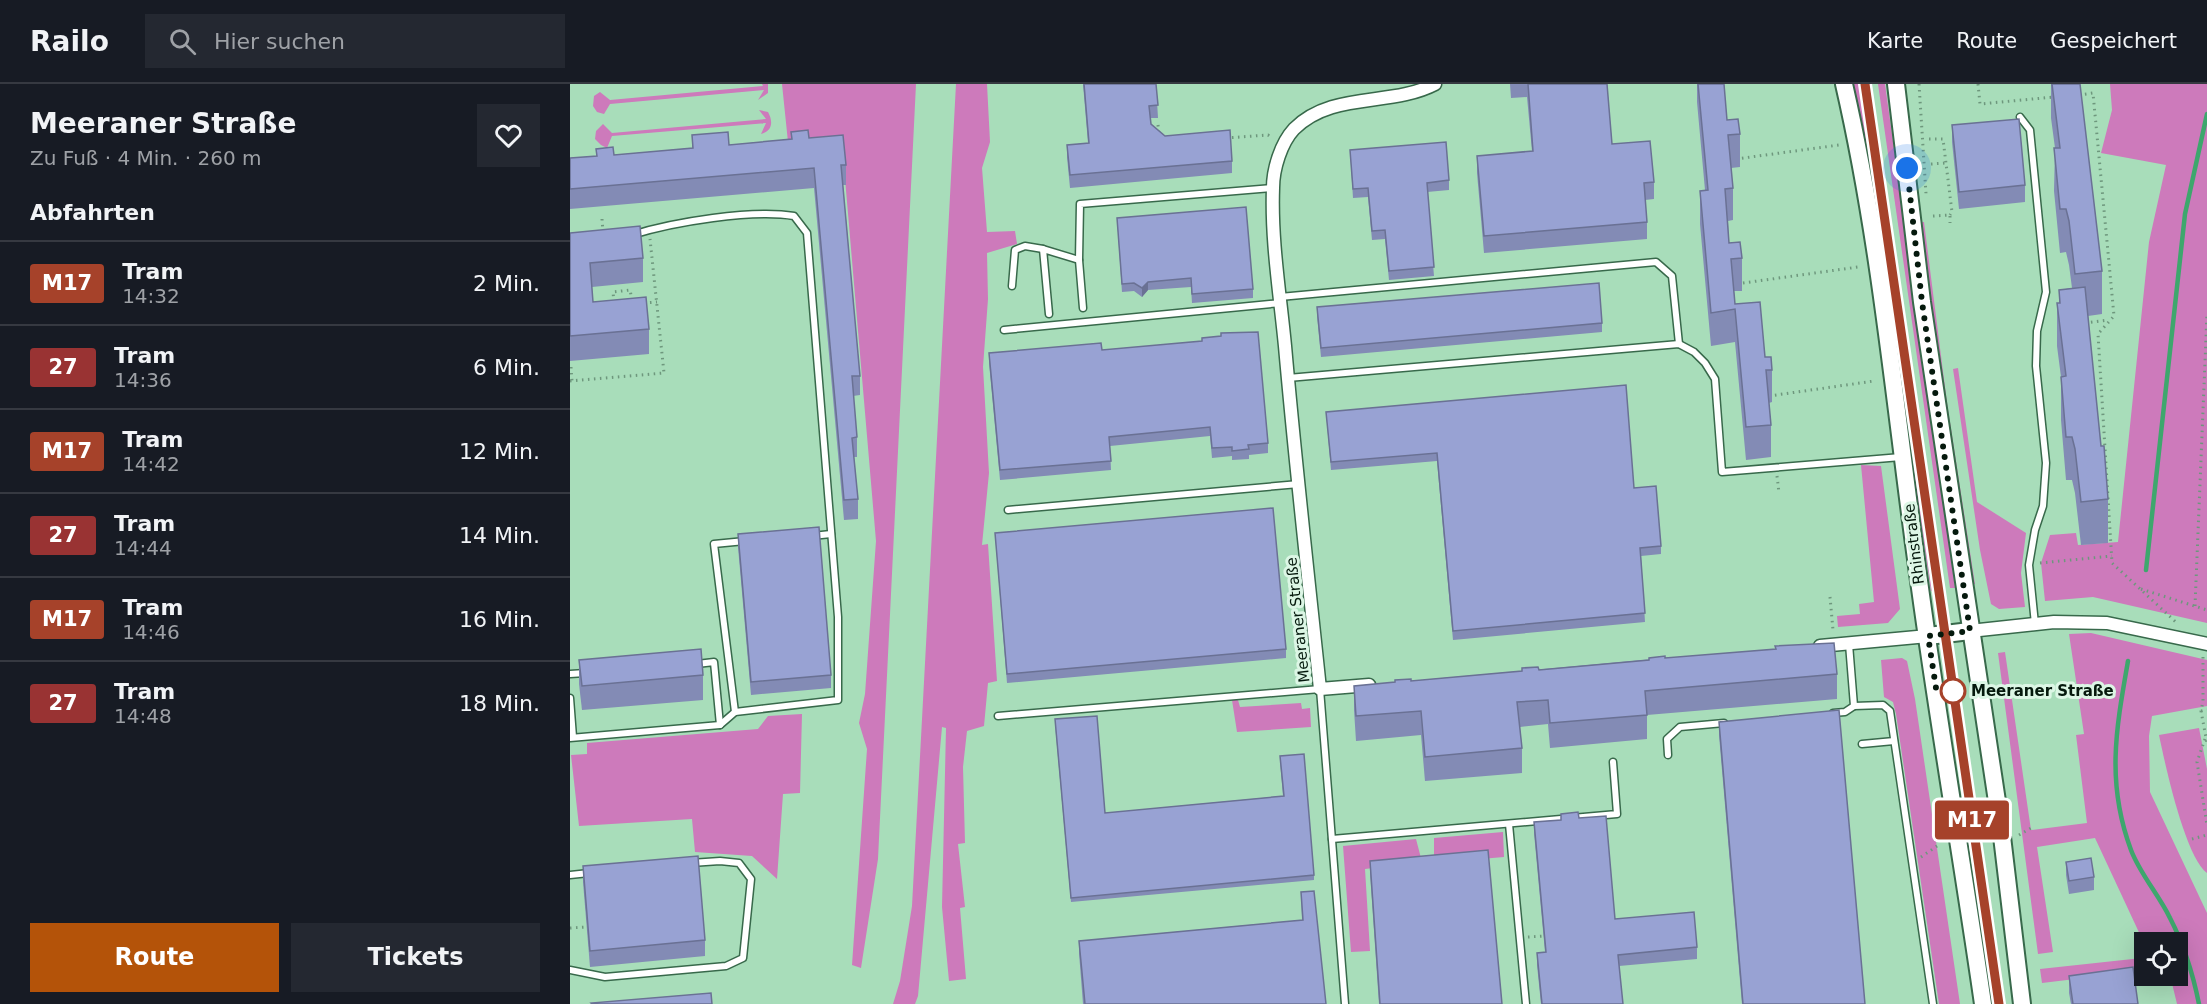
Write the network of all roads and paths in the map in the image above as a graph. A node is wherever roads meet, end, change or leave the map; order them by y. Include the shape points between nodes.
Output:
1 (1435, 84) edge
2 (1844, 84) edge
3 (1896, 84) edge
4 (1978, 84) edge
5 (2071, 95) edge
6 (2060, 96) edge
7 (2020, 117) edge
8 (1158, 125) dead end
9 (1225, 138) edge
10 (1272, 138) dead end
11 (1929, 139) dead end
12 (1160, 144) edge
13 (1839, 146) dead end
14 (1728, 160) edge
15 (1946, 163) junction
16 (1931, 164) dead end
17 (1273, 188) junction
18 (1950, 215) junction
19 (1933, 216) dead end
20 (602, 219) dead end
21 (1950, 223) dead end
22 (649, 230) junction
23 (604, 242) joint
24 (1043, 249) junction
25 (1079, 260) junction
26 (1858, 267) dead end
27 (1743, 283) edge
28 (1012, 286) dead end
29 (1281, 300) junction
30 (657, 302) junction
31 (632, 304) junction
32 (614, 305) junction
33 (605, 306) edge
34 (1083, 308) dead end
35 (1048, 314) dead end
36 (2207, 314) edge
37 (2110, 320) junction
38 (2079, 323) edge
39 (1005, 330) dead end
40 (1679, 344) junction
41 (571, 367) edge
42 (1288, 378) junction
43 (571, 381) edge
44 (1874, 381) dead end
45 (1765, 397) edge
46 (1904, 456) junction
47 (1776, 468) junction
48 (1299, 484) junction
49 (1779, 493) dead end
50 (1008, 510) dead end
51 (831, 534) junction
52 (808, 536) edge
53 (749, 541) edge
54 (2112, 556) junction
55 (2029, 566) junction
56 (2139, 589) junction
57 (1830, 597) dead end
58 (2195, 606) junction
59 (2207, 610) edge
60 (2035, 624) junction
61 (1833, 630) dead end
62 (1970, 631) junction
63 (2186, 631) dead end
64 (1928, 636) junction
65 (1849, 644) junction
66 (1801, 648) edge
67 (2205, 649) edge
68 (692, 664) edge
69 (592, 672) edge
70 (570, 674) edge
71 (1384, 684) edge
72 (1320, 689) junction
73 (570, 698) edge
74 (1854, 706) junction
75 (2207, 710) edge
76 (2200, 711) junction
77 (735, 712) junction
78 (1822, 714) edge
79 (998, 716) dead end
80 (1732, 722) edge
81 (720, 725) junction
82 (572, 737) edge
83 (2206, 737) edge
84 (1894, 741) junction
85 (2207, 743) edge
86 (1862, 744) dead end
87 (1668, 755) dead end
88 (1613, 762) dead end
89 (2205, 799) edge
90 (1509, 824) junction
91 (2207, 825) edge
92 (2031, 828) dead end
93 (2019, 835) dead end
94 (2207, 835) edge
95 (1332, 839) junction
96 (2192, 839) dead end
97 (1940, 844) dead end
98 (1912, 863) junction
99 (685, 864) edge
100 (593, 872) edge
101 (570, 874) edge
102 (586, 927) edge
103 (570, 928) edge
104 (1544, 936) edge
105 (1520, 938) junction
106 (570, 970) edge
107 (1345, 1004) edge
108 (1526, 1004) edge
109 (1932, 1004) edge
110 (1983, 1004) edge
111 (2022, 1004) edge

1 - 17 street, Meeraner Straße via 1410,94 1342,104 1306,120 1284,143
2 - 46 main road, Rhinstraße via 1858,144
3 - 62 main road via 1922,302
4 - 6 path via 1980,104
5 - 37 path via 2093,93 2114,316
7 - 55 lane via 2030,129 2046,292 2037,331 2036,366 2046,463 2043,506
8 - 12 path
9 - 10 path
11 - 15 path via 1943,139
13 - 14 path
15 - 16 path
15 - 18 path
17 - 25 lane via 1080,204
17 - 29 street, Meeraner Straße
18 - 19 path
18 - 21 path
20 - 23 path
22 - 23 lane
22 - 30 path
22 - 51 lane via 776,213 794,216 807,233
24 - 25 lane
24 - 28 lane via 1025,246 1015,250
24 - 35 lane
25 - 34 lane
26 - 27 path
29 - 39 lane
29 - 40 lane via 1656,262 1672,276
29 - 42 street, Meeraner Straße
30 - 31 path
30 - 43 path via 664,373
31 - 32 path
31 - 32 path via 630,290 613,292
32 - 33 path
36 - 58 path
37 - 38 path
37 - 54 path via 2098,334
40 - 42 lane
40 - 47 lane via 1694,352 1715,379 1722,472
41 - 43 path
42 - 48 street, Meeraner Straße
44 - 45 path
46 - 47 lane
46 - 64 main road, Rhinstraße
47 - 49 path
48 - 50 lane
48 - 72 street, Meeraner Straße
51 - 52 lane
51 - 77 lane via 838,617 838,700
53 - 77 lane via 714,544
54 - 55 path
54 - 56 path via 2112,563
55 - 60 lane
56 - 58 path
56 - 63 path
57 - 61 path
58 - 59 path
60 - 62 street
60 - 67 street via 2107,623
62 - 64 main road
62 - 111 main road via 2001,828
64 - 65 street
64 - 110 main road, Rhinstraße
65 - 66 street
65 - 74 lane
67 - 76 path
68 - 81 lane via 714,662
69 - 70 lane
71 - 72 street, Meeraner Straße
72 - 79 lane
72 - 95 lane
73 - 82 lane
74 - 78 lane via 1845,712
74 - 84 lane via 1883,705 1890,711
75 - 76 path
76 - 83 path
77 - 81 lane
80 - 87 lane via 1680,727 1667,739
81 - 82 lane
83 - 85 path
83 - 89 path via 2197,762
84 - 86 lane
84 - 98 lane
88 - 90 lane via 1617,814
89 - 91 path
90 - 95 lane
90 - 105 lane
92 - 93 path
94 - 96 path
95 - 107 lane
97 - 98 path
98 - 109 lane
99 - 106 lane via 739,863 751,879 743,958 726,966 605,977
100 - 101 lane
102 - 103 path
104 - 105 path
105 - 108 lane

